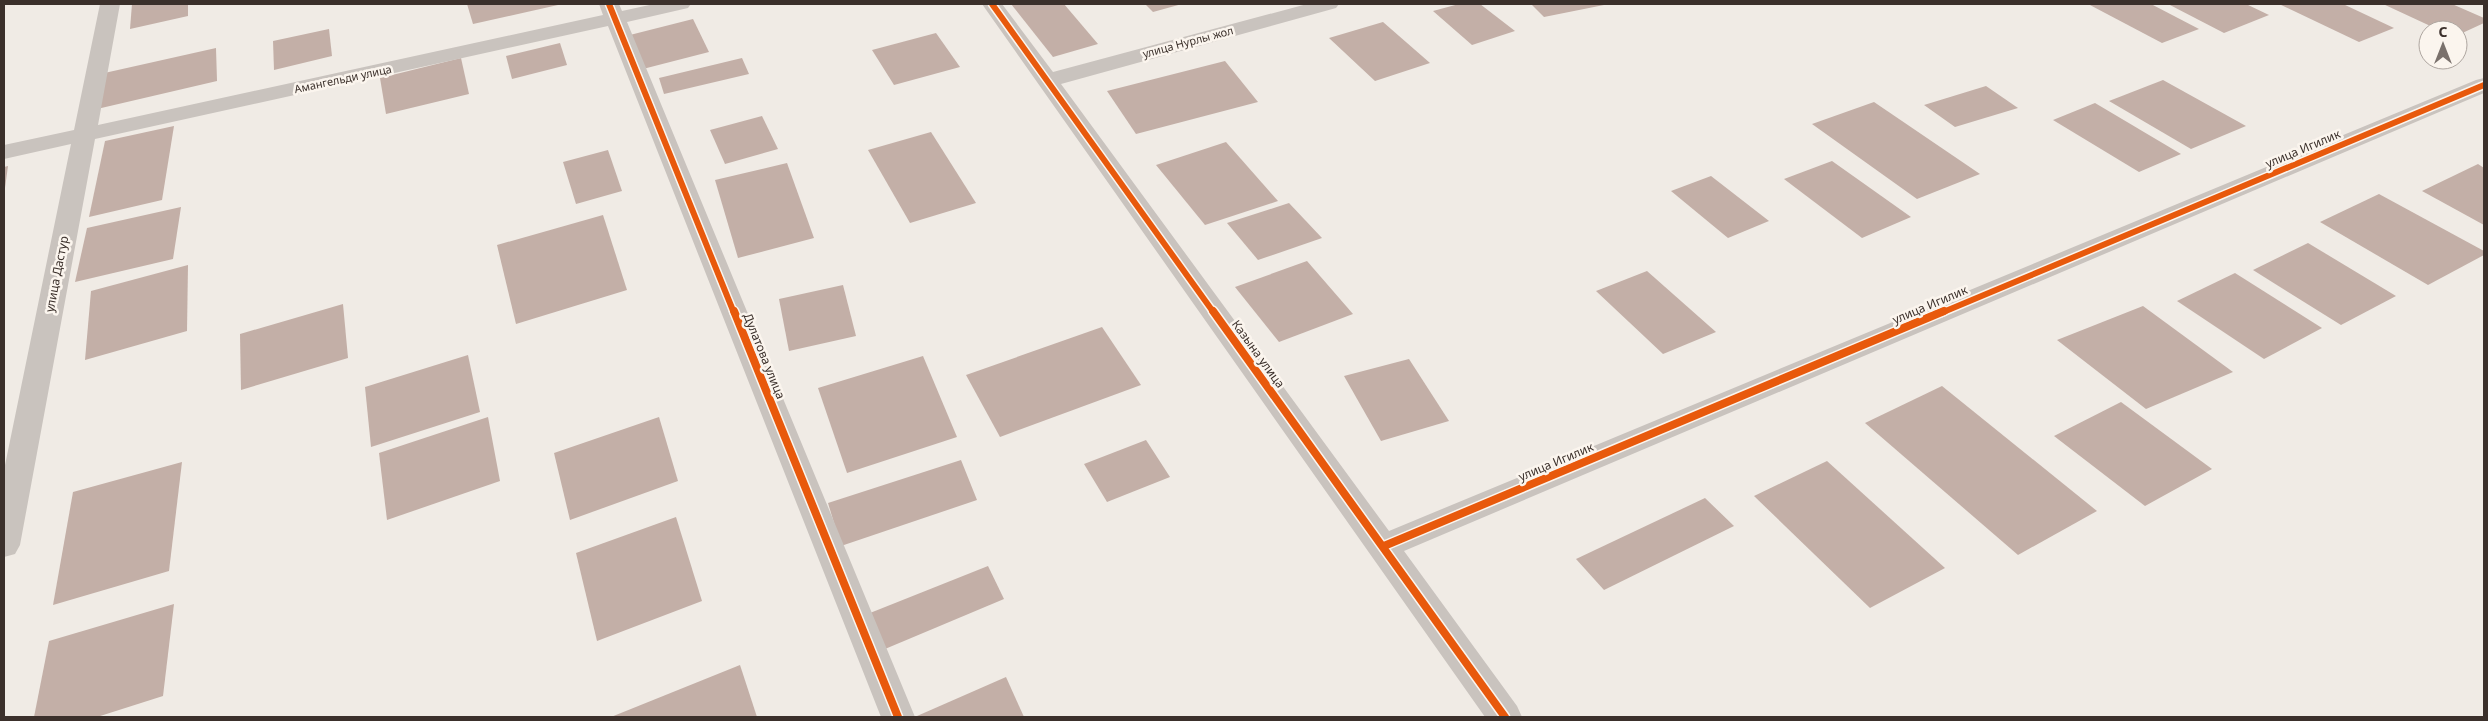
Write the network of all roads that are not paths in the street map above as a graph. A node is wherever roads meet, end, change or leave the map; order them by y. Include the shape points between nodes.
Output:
1 (110, 4) edge
2 (682, 4) edge
3 (992, 4) edge
4 (1329, 4) edge
5 (613, 11) edge
6 (1046, 81) junction
7 (2484, 85) edge
8 (84, 135) junction
9 (4, 152) edge
10 (4, 545) edge
11 (1384, 546) junction
12 (898, 717) edge
13 (1505, 717) edge

1 - 8 street, улица Дастур
2 - 5 street, Амангельди улица
3 - 6 street, Казына улица
4 - 6 street, улица Нурлы жол
5 - 8 street, Амангельди улица
5 - 12 street, Дулатова улица
6 - 11 street, Казына улица
7 - 11 street, улица Игилик
8 - 9 street, Амангельди улица
8 - 10 street, улица Дастур
11 - 13 street, Казына улица

